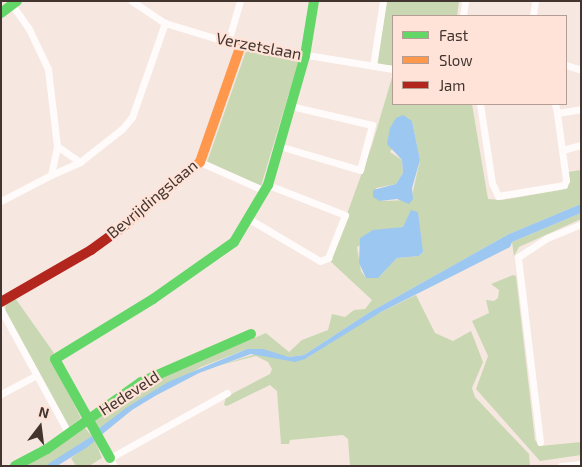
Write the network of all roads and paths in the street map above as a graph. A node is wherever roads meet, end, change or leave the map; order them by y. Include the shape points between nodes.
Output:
1 (132, 1) edge
2 (240, 1) edge
3 (314, 1) edge
4 (383, 1) edge
5 (465, 1) edge
6 (535, 1) edge
7 (15, 3) edge
8 (1, 13) edge
9 (463, 15) edge
10 (533, 15) edge
11 (165, 23) junction
12 (228, 42) junction
13 (241, 45) junction
14 (305, 56) junction
15 (373, 66) junction
16 (567, 66) edge
17 (392, 69) edge
18 (581, 70) edge
19 (480, 105) edge
20 (555, 105) edge
21 (291, 106) junction
22 (581, 109) edge
23 (557, 113) junction
24 (581, 145) edge
25 (57, 146) junction
26 (279, 146) junction
27 (562, 150) junction
28 (80, 162) junction
29 (200, 162) junction
30 (51, 175) junction
31 (267, 188) junction
32 (1, 201) edge
33 (250, 220) junction
34 (581, 224) edge
35 (1, 302) edge
36 (1, 310) edge
37 (251, 334) dead end
38 (36, 374) junction
39 (12, 386) junction
40 (1, 389) edge
41 (227, 393) dead end
42 (1, 394) edge
43 (88, 421) junction
44 (69, 434) junction
45 (540, 442) dead end
46 (112, 462) edge
47 (581, 464) edge
48 (15, 466) edge
49 (562, 466) edge

1 - 11 street, Verzetslaan
2 - 12 street
3 - 14 street
4 - 15 street
5 - 9 street
6 - 10 street
7 - 8 street
7 - 25 street via 48,69
11 - 12 street, Verzetslaan
11 - 28 street via 132,117 122,129
12 - 13 street, Verzetslaan
13 - 14 street, Verzetslaan
13 - 29 street, Bevrijdingslaan
14 - 15 street, Verzetslaan
14 - 21 street
15 - 17 street, Verzetslaan
16 - 18 street
19 - 27 street via 492,184 498,196 564,185
20 - 23 street
21 - 26 street
21 - 26 street via 372,126 360,170
22 - 23 street
23 - 27 street
24 - 27 street
25 - 28 street
25 - 30 street
26 - 31 street
28 - 30 street
29 - 31 street
29 - 35 street, Bevrijdingslaan via 141,213 91,250
30 - 32 street
31 - 33 street
31 - 33 street via 345,215 326,260 320,261
33 - 43 street via 229,248 55,359
34 - 45 street via 547,238 518,257
36 - 38 street
37 - 43 street, Hedeveld via 141,382
38 - 39 street
38 - 44 street
39 - 40 street
39 - 42 street
41 - 46 street
43 - 44 street, Hedeveld
43 - 46 street
44 - 48 street, Hedeveld
47 - 49 street

